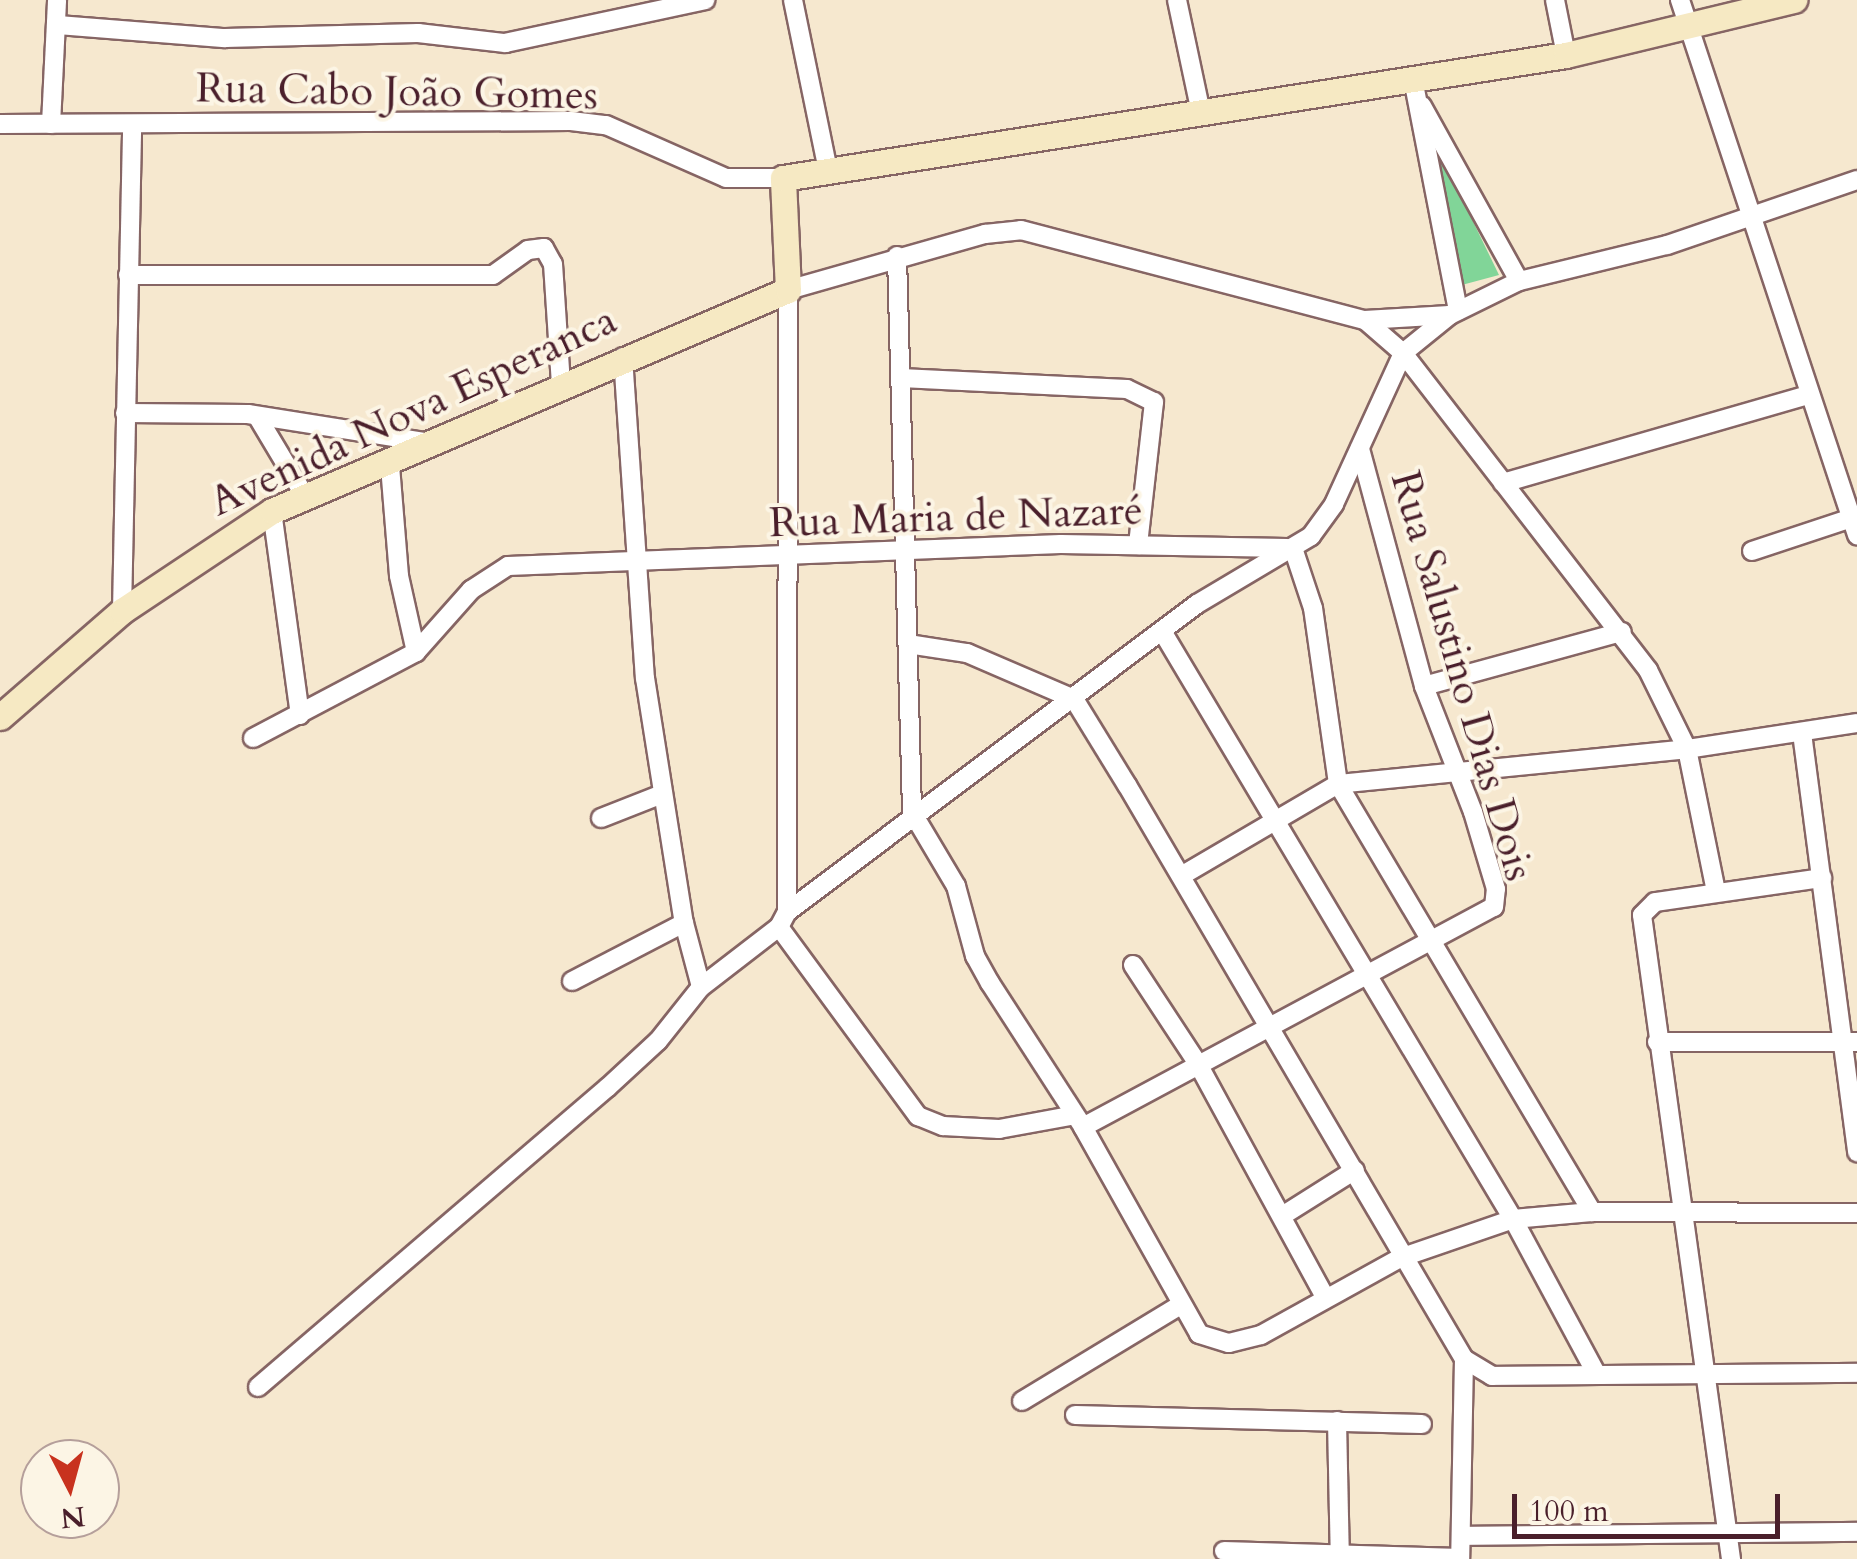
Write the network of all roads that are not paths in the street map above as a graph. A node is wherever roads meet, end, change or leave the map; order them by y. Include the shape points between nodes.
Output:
1 (58, 0) edge
2 (705, 0) edge
3 (793, 0) edge
4 (1177, 0) edge
5 (1555, 0) edge
6 (1680, 0) edge
7 (1794, 0) edge
8 (58, 25) junction
9 (1688, 28) junction
10 (1566, 54) junction
11 (1413, 85) junction
12 (1200, 108) junction
13 (0, 124) edge
14 (51, 124) junction
15 (132, 124) junction
16 (828, 170) junction
17 (783, 178) junction
18 (1857, 180) edge
19 (1747, 218) junction
20 (898, 256) junction
21 (128, 276) junction
22 (1519, 281) junction
23 (788, 290) junction
24 (1454, 313) junction
25 (1365, 320) junction
26 (1402, 353) junction
27 (622, 357) junction
28 (901, 378) junction
29 (561, 383) junction
30 (1808, 395) junction
31 (125, 413) junction
32 (257, 416) junction
33 (438, 444) junction
34 (1360, 448) junction
35 (390, 466) junction
36 (1502, 483) junction
37 (306, 498) junction
38 (272, 511) junction
39 (1854, 527) edge
40 (1138, 545) junction
41 (1293, 548) junction
42 (906, 551) junction
43 (1752, 551) dead end
44 (784, 558) junction
45 (633, 562) junction
46 (122, 611) junction
47 (1162, 630) junction
48 (1622, 632) junction
49 (908, 644) junction
50 (416, 652) junction
51 (1424, 686) junction
52 (1074, 699) junction
53 (300, 715) junction
54 (0, 717) edge
55 (1857, 723) edge
56 (1802, 733) junction
57 (252, 738) dead end
58 (1687, 749) junction
59 (1460, 774) junction
60 (1338, 784) junction
61 (662, 794) junction
62 (912, 812) junction
63 (601, 818) dead end
64 (1274, 820) junction
65 (1181, 876) junction
66 (1822, 878) junction
67 (1716, 892) junction
68 (783, 919) junction
69 (684, 923) junction
70 (1426, 940) junction
71 (1133, 965) dead end
72 (1364, 973) junction
73 (572, 981) dead end
74 (702, 987) junction
75 (1272, 1027) junction
76 (1657, 1042) junction
77 (1850, 1042) edge
78 (1198, 1064) junction
79 (1079, 1121) junction
80 (1857, 1152) edge
81 (1355, 1170) junction
82 (1592, 1212) junction
83 (1679, 1212) junction
84 (1857, 1213) edge
85 (1282, 1216) junction
86 (1513, 1219) junction
87 (1400, 1258) junction
88 (1325, 1298) junction
89 (1183, 1314) junction
90 (1464, 1359) junction
91 (1596, 1373) junction
92 (1703, 1373) junction
93 (1857, 1373) edge
94 (258, 1387) dead end
95 (1022, 1400) dead end
96 (1075, 1415) dead end
97 (1338, 1421) junction
98 (1422, 1424) dead end
99 (1727, 1531) junction
100 (1857, 1532) edge
101 (1461, 1536) junction
102 (1224, 1551) dead end
103 (1340, 1557) edge
104 (1460, 1559) edge
105 (1731, 1559) edge

1 - 8 street
2 - 8 street via 505,43 418,33 225,38
3 - 16 street
4 - 12 street
5 - 10 street
6 - 9 street
7 - 9 main road
8 - 14 street
9 - 10 main road
9 - 19 street
10 - 11 main road
11 - 12 main road
11 - 22 street
11 - 24 street
12 - 16 main road
13 - 14 street, Rua Cabo João Gomes
14 - 15 street, Rua Cabo João Gomes
15 - 17 street, Rua Cabo João Gomes via 570,121 606,125 726,178
15 - 21 street
16 - 17 main road
17 - 23 main road
18 - 19 street
19 - 22 street
19 - 30 street
20 - 23 street
20 - 25 street via 1021,230
20 - 28 street
21 - 29 street via 499,274 536,247 550,254
21 - 31 street
22 - 24 street
23 - 27 main road, Avenida Nova Esperanca
23 - 44 street
24 - 25 street
24 - 26 street
25 - 26 street
26 - 34 street
26 - 36 street
27 - 29 main road, Avenida Nova Esperanca
27 - 45 street
28 - 40 street via 1126,389 1154,402
28 - 42 street
29 - 33 main road, Avenida Nova Esperanca
30 - 36 street
30 - 39 street
31 - 32 street
31 - 46 street
32 - 33 street
32 - 37 street
33 - 35 main road, Avenida Nova Esperanca
34 - 41 street via 1321,524
34 - 51 street, Rua Salustino Dias Dois
35 - 37 main road, Avenida Nova Esperanca
35 - 50 street via 398,576
36 - 48 street
37 - 38 main road, Avenida Nova Esperanca
38 - 46 main road, Avenida Nova Esperanca
38 - 53 street
39 - 43 street
40 - 41 street, Rua Maria de Nazaré
40 - 42 street, Rua Maria de Nazaré
41 - 47 street via 1235,578
41 - 60 street via 1313,608
42 - 44 street, Rua Maria de Nazaré
42 - 49 street
44 - 45 street, Rua Maria de Nazaré
44 - 68 street
45 - 50 street, Rua Maria de Nazaré via 508,566 471,590
45 - 61 street
46 - 54 main road, Avenida Nova Esperanca
47 - 52 street
47 - 64 street
48 - 51 street
48 - 58 street
49 - 52 street via 967,653
49 - 62 street
50 - 53 street, Rua Maria de Nazaré
51 - 59 street, Rua Salustino Dias Dois
52 - 62 street
52 - 65 street
53 - 57 street, Rua Maria de Nazaré
55 - 56 street
56 - 58 street
56 - 66 street
58 - 59 street
58 - 67 street
59 - 60 street
59 - 70 street, Rua Salustino Dias Dois via 1497,897 1489,913
60 - 64 street
60 - 70 street
61 - 63 street
61 - 69 street
62 - 68 street
62 - 79 street via 956,886 975,956
64 - 65 street
64 - 72 street
65 - 75 street
66 - 67 street
66 - 77 street
67 - 76 street via 1645,907 1642,931
68 - 74 street
68 - 79 street, Rua Salustino Dias Dois via 918,1116 962,1128
69 - 73 street
69 - 74 street
70 - 72 street, Rua Salustino Dias Dois
70 - 82 street
71 - 78 street
72 - 75 street, Rua Salustino Dias Dois
72 - 86 street
74 - 94 street via 607,1088
75 - 78 street, Rua Salustino Dias Dois
75 - 81 street
76 - 77 street
76 - 83 street
77 - 80 street
78 - 79 street, Rua Salustino Dias Dois
78 - 85 street
79 - 89 street
81 - 85 street
81 - 87 street
82 - 83 street
82 - 86 street
83 - 84 street
83 - 92 street
85 - 88 street
86 - 87 street
86 - 91 street
87 - 88 street
87 - 90 street
88 - 89 street via 1242,1342 1213,1342
89 - 95 street
90 - 91 street via 1492,1376
90 - 101 street
91 - 92 street
92 - 93 street
92 - 99 street
96 - 97 street
97 - 98 street
97 - 103 street
99 - 100 street
99 - 101 street
99 - 105 street
101 - 104 street
102 - 103 street
103 - 104 street

